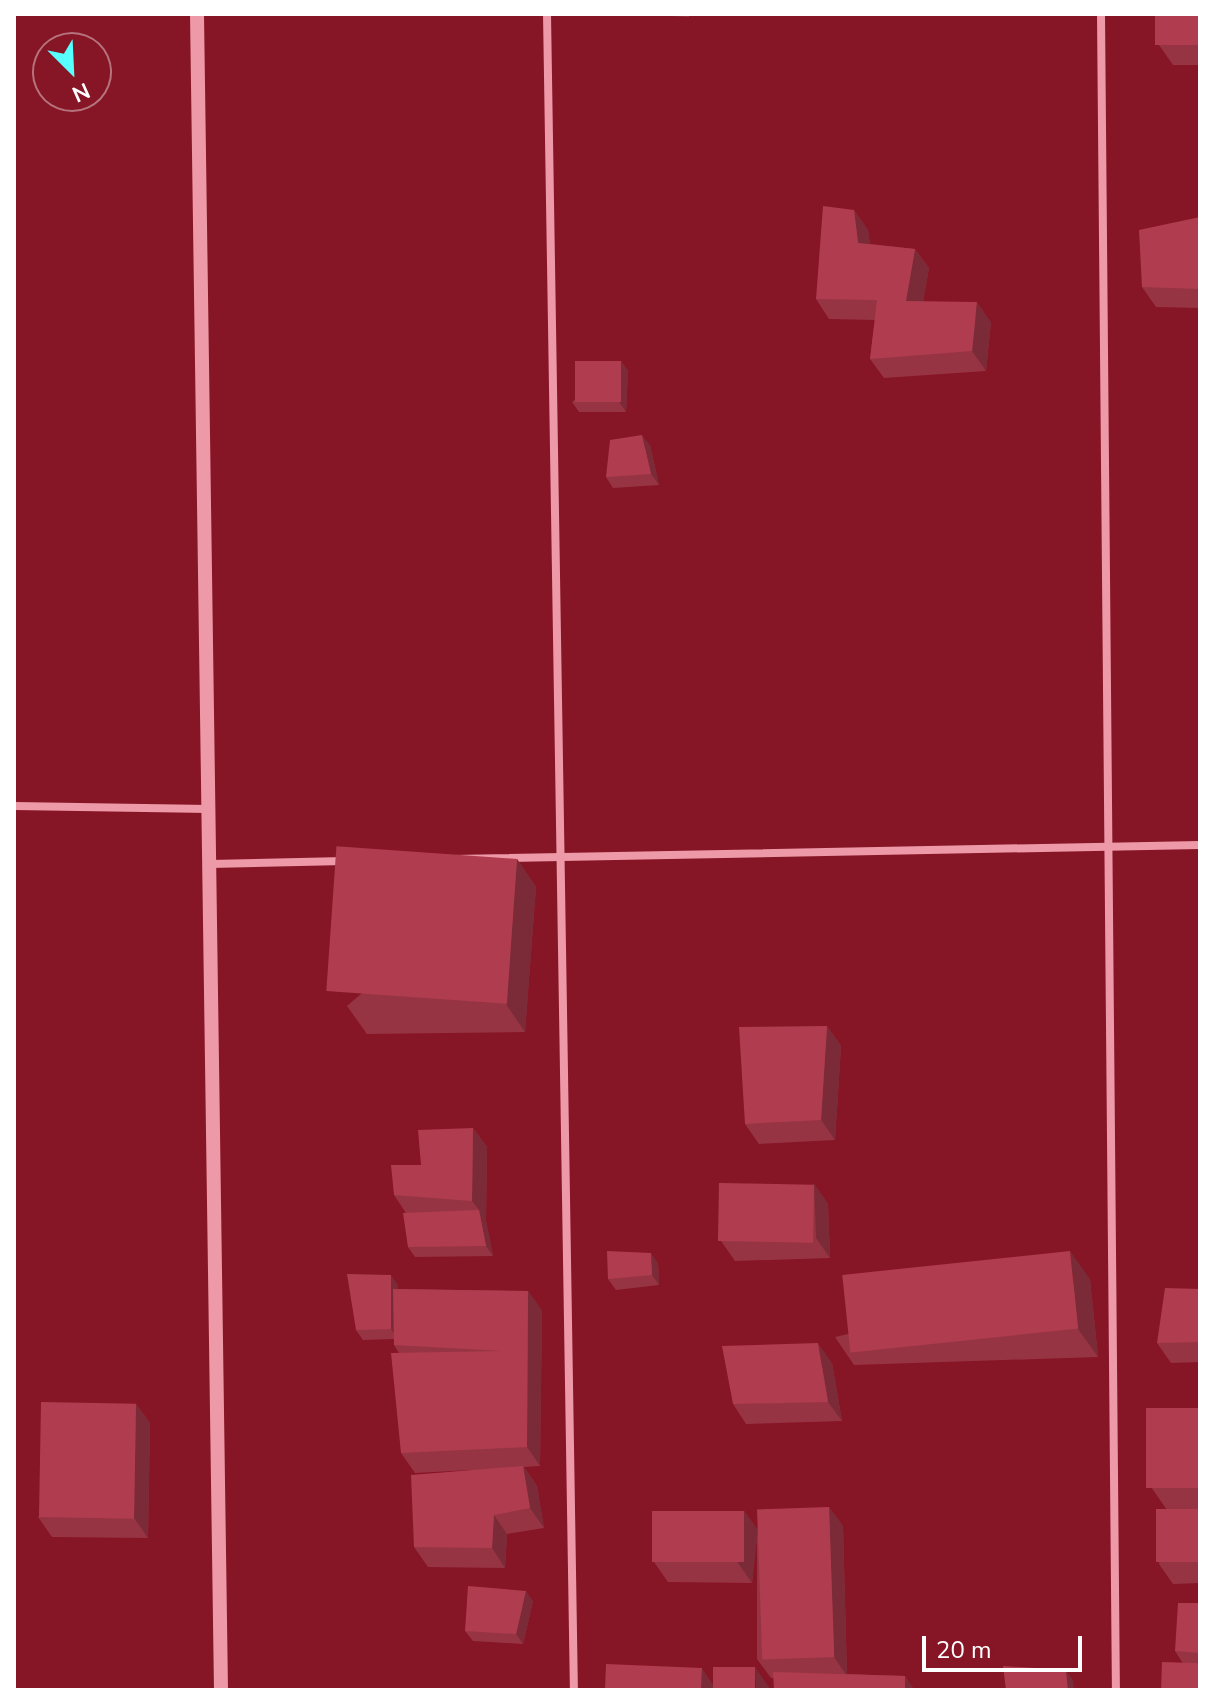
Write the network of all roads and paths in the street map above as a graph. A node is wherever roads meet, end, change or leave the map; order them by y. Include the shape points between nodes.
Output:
1 (197, 14) edge
2 (547, 14) edge
3 (1101, 14) edge
4 (14, 806) edge
5 (209, 809) junction
6 (1200, 845) edge
7 (1105, 847) junction
8 (565, 857) junction
9 (441, 860) edge
10 (364, 861) edge
11 (210, 864) junction
12 (221, 1690) edge
13 (574, 1690) edge
14 (1116, 1690) edge

1 - 5 street
2 - 8 street
3 - 7 street
4 - 5 street
5 - 11 street
6 - 7 street
7 - 8 street
7 - 14 street
8 - 9 street
8 - 13 street
10 - 11 street
11 - 12 street

